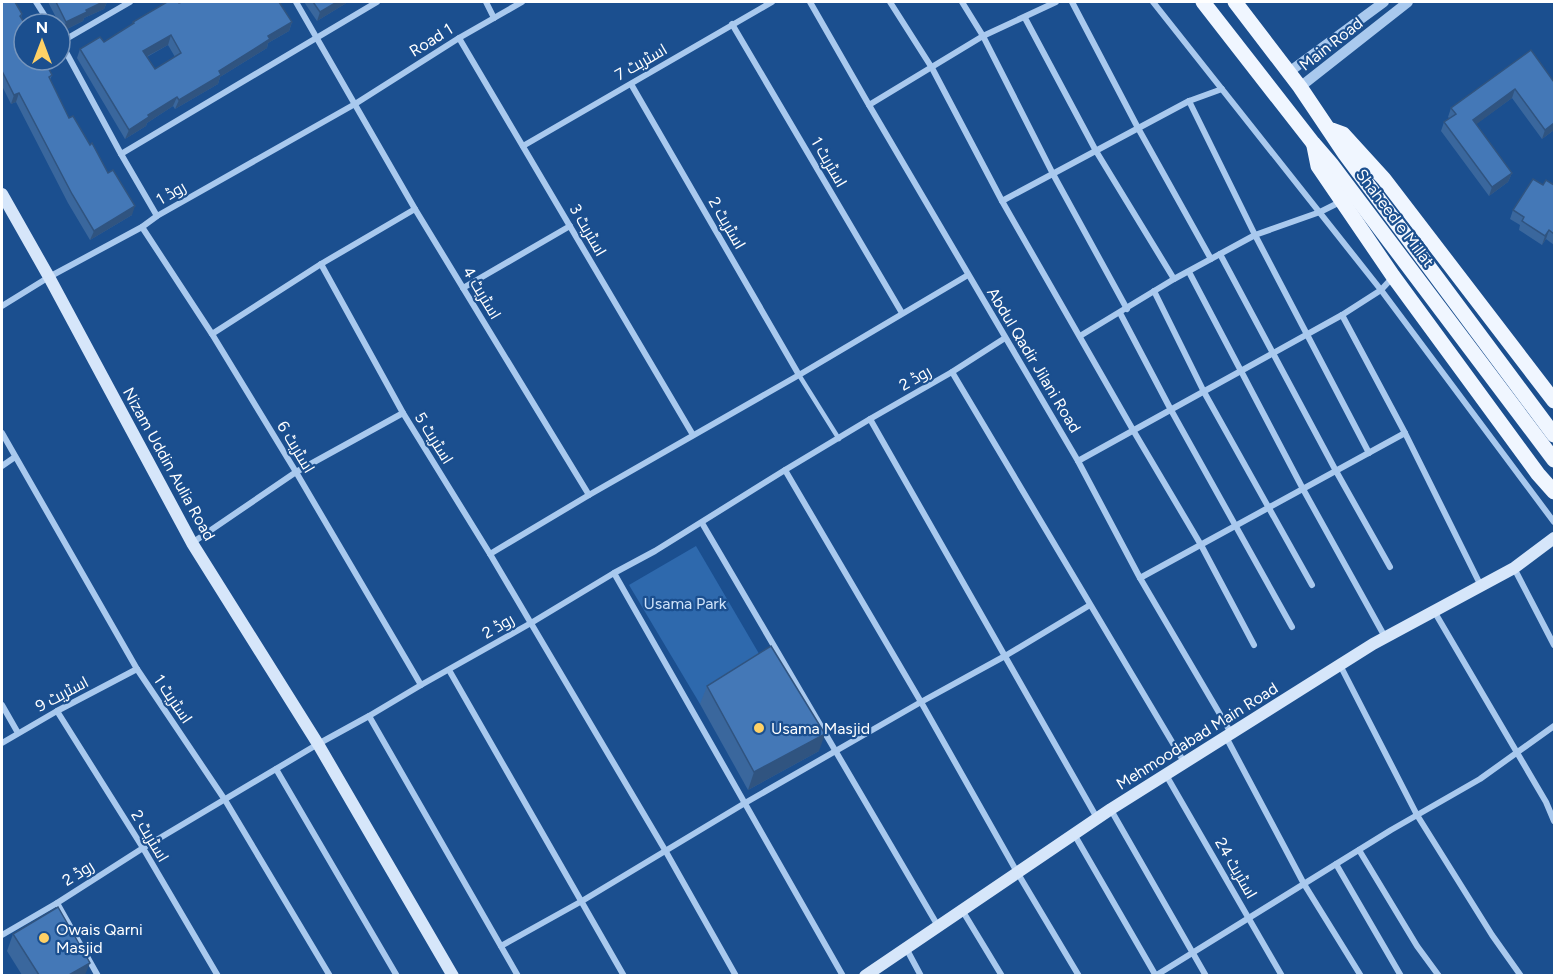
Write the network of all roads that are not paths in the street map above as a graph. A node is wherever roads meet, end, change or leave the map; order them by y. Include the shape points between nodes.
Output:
1 (130, 2) edge
2 (296, 2) edge
3 (377, 2) edge
4 (486, 2) edge
5 (522, 2) edge
6 (772, 2) edge
7 (810, 2) edge
8 (890, 2) edge
9 (962, 2) edge
10 (1056, 2) edge
11 (1072, 2) edge
12 (1153, 2) edge
13 (1203, 2) edge
14 (1235, 2) edge
15 (1384, 2) edge
16 (1408, 2) edge
17 (494, 18) junction
18 (1024, 18) junction
19 (732, 24) junction
20 (1355, 24) junction
21 (72, 34) edge
22 (983, 36) junction
23 (1364, 36) junction
24 (316, 38) junction
25 (459, 39) junction
26 (1320, 49) junction
27 (1331, 62) junction
28 (72, 63) edge
29 (932, 68) junction
30 (1288, 72) junction
31 (631, 84) junction
32 (1300, 87) junction
33 (1222, 89) junction
34 (1189, 101) junction
35 (355, 104) junction
36 (869, 105) junction
37 (1326, 127) junction
38 (1138, 128) junction
39 (1313, 143) junction
40 (523, 146) junction
41 (1096, 151) junction
42 (121, 154) junction
43 (1053, 174) junction
44 (2, 195) edge
45 (1002, 201) junction
46 (1341, 201) junction
47 (415, 209) junction
48 (1320, 212) junction
49 (157, 216) junction
50 (142, 226) junction
51 (570, 226) junction
52 (1255, 235) junction
53 (1220, 254) junction
54 (1211, 259) junction
55 (321, 264) junction
56 (1189, 272) junction
57 (968, 275) junction
58 (1393, 276) junction
59 (49, 277) junction
60 (1174, 279) junction
61 (463, 288) junction
62 (1381, 290) junction
63 (1154, 291) junction
64 (2, 306) edge
65 (1127, 309) junction
66 (902, 313) junction
67 (1120, 313) junction
68 (1342, 315) junction
69 (212, 334) junction
70 (1306, 334) junction
71 (1080, 336) junction
72 (1005, 338) junction
73 (1272, 354) junction
74 (952, 372) junction
75 (1240, 372) junction
76 (799, 375) junction
77 (1204, 392) junction
78 (1554, 401) edge
79 (1171, 410) junction
80 (403, 413) junction
81 (870, 419) junction
82 (1133, 430) junction
83 (2, 433) edge
84 (1405, 433) junction
85 (693, 435) junction
86 (1554, 435) edge
87 (839, 439) junction
88 (1369, 453) junction
89 (15, 457) junction
90 (1554, 460) edge
91 (1078, 461) junction
92 (2, 465) edge
93 (785, 470) junction
94 (1336, 471) junction
95 (296, 472) junction
96 (1539, 474) junction
97 (1554, 478) edge
98 (1303, 489) junction
99 (1554, 492) edge
100 (589, 495) junction
101 (1269, 508) junction
102 (1554, 522) edge
103 (702, 523) junction
104 (1236, 526) junction
105 (1554, 537) edge
106 (192, 543) junction
107 (1201, 545) junction
108 (490, 554) junction
109 (1390, 567) dead end
110 (1514, 568) junction
111 (614, 573) junction
112 (1140, 578) junction
113 (1312, 585) dead end
114 (1481, 586) junction
115 (1090, 605) junction
116 (1434, 611) junction
117 (531, 623) junction
118 (1292, 627) dead end
119 (1385, 638) junction
120 (1254, 645) dead end
121 (1554, 645) edge
122 (1005, 656) junction
123 (1340, 665) junction
124 (137, 669) junction
125 (449, 670) junction
126 (421, 685) junction
127 (921, 702) junction
128 (2, 705) edge
129 (57, 711) junction
130 (369, 716) junction
131 (1554, 726) edge
132 (18, 733) junction
133 (1229, 735) junction
134 (2, 743) edge
135 (318, 744) junction
136 (837, 751) junction
137 (1517, 753) junction
138 (1184, 763) junction
139 (276, 769) junction
140 (1166, 775) junction
141 (225, 800) junction
142 (745, 804) junction
143 (1111, 809) junction
144 (1416, 815) junction
145 (1098, 818) junction
146 (1554, 821) edge
147 (1074, 834) junction
148 (143, 848) junction
149 (1359, 849) junction
150 (664, 850) junction
151 (1336, 864) junction
152 (1017, 872) junction
153 (1304, 884) junction
154 (582, 901) junction
155 (57, 903) junction
156 (962, 910) junction
157 (1249, 918) junction
158 (938, 926) junction
159 (2, 934) edge
160 (501, 945) junction
161 (905, 948) junction
162 (1193, 952) junction
163 (98, 975) edge
164 (218, 975) edge
165 (330, 975) edge
166 (397, 975) edge
167 (453, 975) edge
168 (518, 975) edge
169 (624, 975) edge
170 (736, 975) edge
171 (843, 975) edge
172 (865, 975) edge
173 (921, 975) edge
174 (1002, 975) edge
175 (1079, 975) edge
176 (1156, 975) edge
177 (1206, 975) edge
178 (1282, 975) edge
179 (1361, 975) edge
180 (1401, 975) edge
181 (1439, 975) edge
182 (1521, 975) edge

1 - 21 street
2 - 24 street
3 - 24 street
4 - 17 street
5 - 17 street, Road 1
6 - 19 street, اسٹریٹ 7
7 - 36 street, Abdul Qadir Jilani Road
8 - 29 street
9 - 22 street
10 - 18 street
11 - 38 street
12 - 33 street
13 - 39 main road, Shaheed e Millat
14 - 30 main road, Shaheed e Millat
15 - 20 street, Main Road
16 - 23 street, Main Road
17 - 25 street, Road 1
18 - 22 street
18 - 41 street
19 - 31 street, اسٹریٹ 7
19 - 66 street, اسٹریٹ 1
20 - 23 street
20 - 26 street, Main Road
22 - 29 street
22 - 43 street
23 - 27 street, Main Road
24 - 35 street
24 - 42 street
25 - 35 street, Road 1
25 - 40 street, اسٹریٹ 3
26 - 27 street
26 - 30 street, Main Road
27 - 32 street, Main Road
28 - 42 street
29 - 36 street
29 - 45 street
30 - 32 main road, Shaheed e Millat
31 - 40 street, اسٹریٹ 7
31 - 76 street, اسٹریٹ 2
32 - 37 main road, Shaheed e Millat
33 - 34 street
33 - 48 street
34 - 38 street
34 - 52 street
35 - 47 street, اسٹریٹ 4
35 - 49 street, روڈ 1
36 - 57 street, Abdul Qadir Jilani Road
37 - 78 main road via 1343,134 1384,179
37 - 86 main road, Shaheed e Millat
38 - 41 street
38 - 54 street
39 - 46 main road via 1318,166
39 - 90 main road, Shaheed e Millat
40 - 51 street, اسٹریٹ 3
41 - 43 street
41 - 60 street
42 - 49 street
43 - 45 street
43 - 65 street
44 - 59 main road, Nizam Uddin Aulia Road
45 - 71 street
46 - 48 street
46 - 58 main road
47 - 55 street
47 - 61 street, اسٹریٹ 4
48 - 52 street
48 - 62 street
49 - 50 street, روڈ 1
50 - 59 street, روڈ 1
50 - 69 street, اسٹریٹ 6
51 - 61 street
51 - 85 street, اسٹریٹ 3
52 - 53 street
52 - 70 street
53 - 54 street
53 - 73 street
54 - 56 street
55 - 69 street
55 - 80 street, اسٹریٹ 5
56 - 60 street
56 - 75 street
57 - 66 street
57 - 72 street, Abdul Qadir Jilani Road
58 - 62 street
58 - 96 main road
59 - 64 street, روڈ 1
59 - 106 main road, Nizam Uddin Aulia Road
60 - 63 street
61 - 100 street, اسٹریٹ 4
62 - 68 street
62 - 102 street
63 - 65 street
63 - 77 street
65 - 67 street
66 - 76 street
67 - 71 street
67 - 79 street
68 - 70 street
68 - 84 street
69 - 95 street, اسٹریٹ 6
70 - 73 street
70 - 88 street
71 - 82 street
72 - 74 street, روڈ 2
72 - 91 street, Abdul Qadir Jilani Road
73 - 75 street
73 - 94 street
74 - 81 street, روڈ 2
74 - 115 street
75 - 77 street
75 - 98 street
76 - 85 street
76 - 87 lane
77 - 79 street
77 - 101 street
79 - 82 street
79 - 104 street
80 - 95 street
80 - 108 street, اسٹریٹ 5
81 - 87 street, روڈ 2
81 - 122 street
82 - 91 street
82 - 107 street
83 - 89 street, اسٹریٹ 1
84 - 88 street
84 - 114 street
85 - 100 street
87 - 93 street, روڈ 2
88 - 94 street
89 - 92 street
89 - 124 street, اسٹریٹ 1
91 - 112 street, Abdul Qadir Jilani Road
93 - 103 street, روڈ 2
93 - 127 street
94 - 98 street
94 - 109 street
95 - 106 street
95 - 126 street, اسٹریٹ 6
96 - 97 main road
96 - 99 main road
98 - 101 street
98 - 119 street
100 - 108 street
101 - 104 street
101 - 113 street
103 - 111 street, روڈ 2
103 - 136 street
104 - 107 street
104 - 118 street
105 - 110 main road, Mehmoodabad Main Road
106 - 135 main road, Nizam Uddin Aulia Road
107 - 112 street
107 - 120 street
108 - 117 street, اسٹریٹ 5
110 - 114 main road, Mehmoodabad Main Road
110 - 121 street
111 - 117 street, روڈ 2
111 - 142 street
112 - 133 street, Abdul Qadir Jilani Road
114 - 116 main road, Mehmoodabad Main Road
115 - 122 street
115 - 138 street
116 - 119 main road, Mehmoodabad Main Road
116 - 137 street
117 - 125 street, روڈ 2
117 - 150 street, اسٹریٹ 5
119 - 123 main road, Mehmoodabad Main Road
122 - 127 street
122 - 145 street
123 - 133 main road, Mehmoodabad Main Road
123 - 144 street
124 - 129 street, اسٹریٹ 9
124 - 141 street, اسٹریٹ 1
125 - 126 street, روڈ 2
125 - 154 street
126 - 130 street, روڈ 2
127 - 136 street
127 - 152 street
128 - 132 street
129 - 132 street, اسٹریٹ 9
129 - 148 street, اسٹریٹ 2
130 - 135 street, روڈ 2
130 - 160 street
131 - 137 street
132 - 134 street, اسٹریٹ 9
133 - 138 main road, Mehmoodabad Main Road
133 - 153 street, Abdul Qadir Jilani Road
135 - 139 street, روڈ 2
135 - 167 main road, Nizam Uddin Aulia Road
136 - 142 street
136 - 158 street
137 - 144 street via 1480,780
137 - 146 street
138 - 140 main road, Mehmoodabad Main Road
139 - 141 street, روڈ 2
139 - 166 street
140 - 143 main road, Mehmoodabad Main Road
140 - 157 street, اسٹریٹ 24
141 - 148 street, روڈ 2
141 - 165 street, اسٹریٹ 1
142 - 150 street
142 - 171 street
143 - 145 main road, Mehmoodabad Main Road
143 - 162 street
144 - 149 street
144 - 182 street
145 - 147 main road, Mehmoodabad Main Road
147 - 152 main road, Mehmoodabad Main Road
147 - 176 street
148 - 155 street, روڈ 2
148 - 164 street, اسٹریٹ 2
149 - 151 street
149 - 181 street
150 - 154 street
150 - 170 street, اسٹریٹ 5
151 - 153 street
151 - 180 street
152 - 156 main road, Mehmoodabad Main Road
152 - 175 street
153 - 157 street
153 - 179 street, Abdul Qadir Jilani Road
154 - 160 street
154 - 169 street
155 - 159 street, روڈ 2
155 - 163 street
156 - 158 main road, Mehmoodabad Main Road
156 - 174 street
157 - 162 street
157 - 178 street, اسٹریٹ 24
158 - 161 main road, Mehmoodabad Main Road
160 - 168 street
161 - 172 main road, Mehmoodabad Main Road
161 - 173 street
162 - 176 street
162 - 177 street

